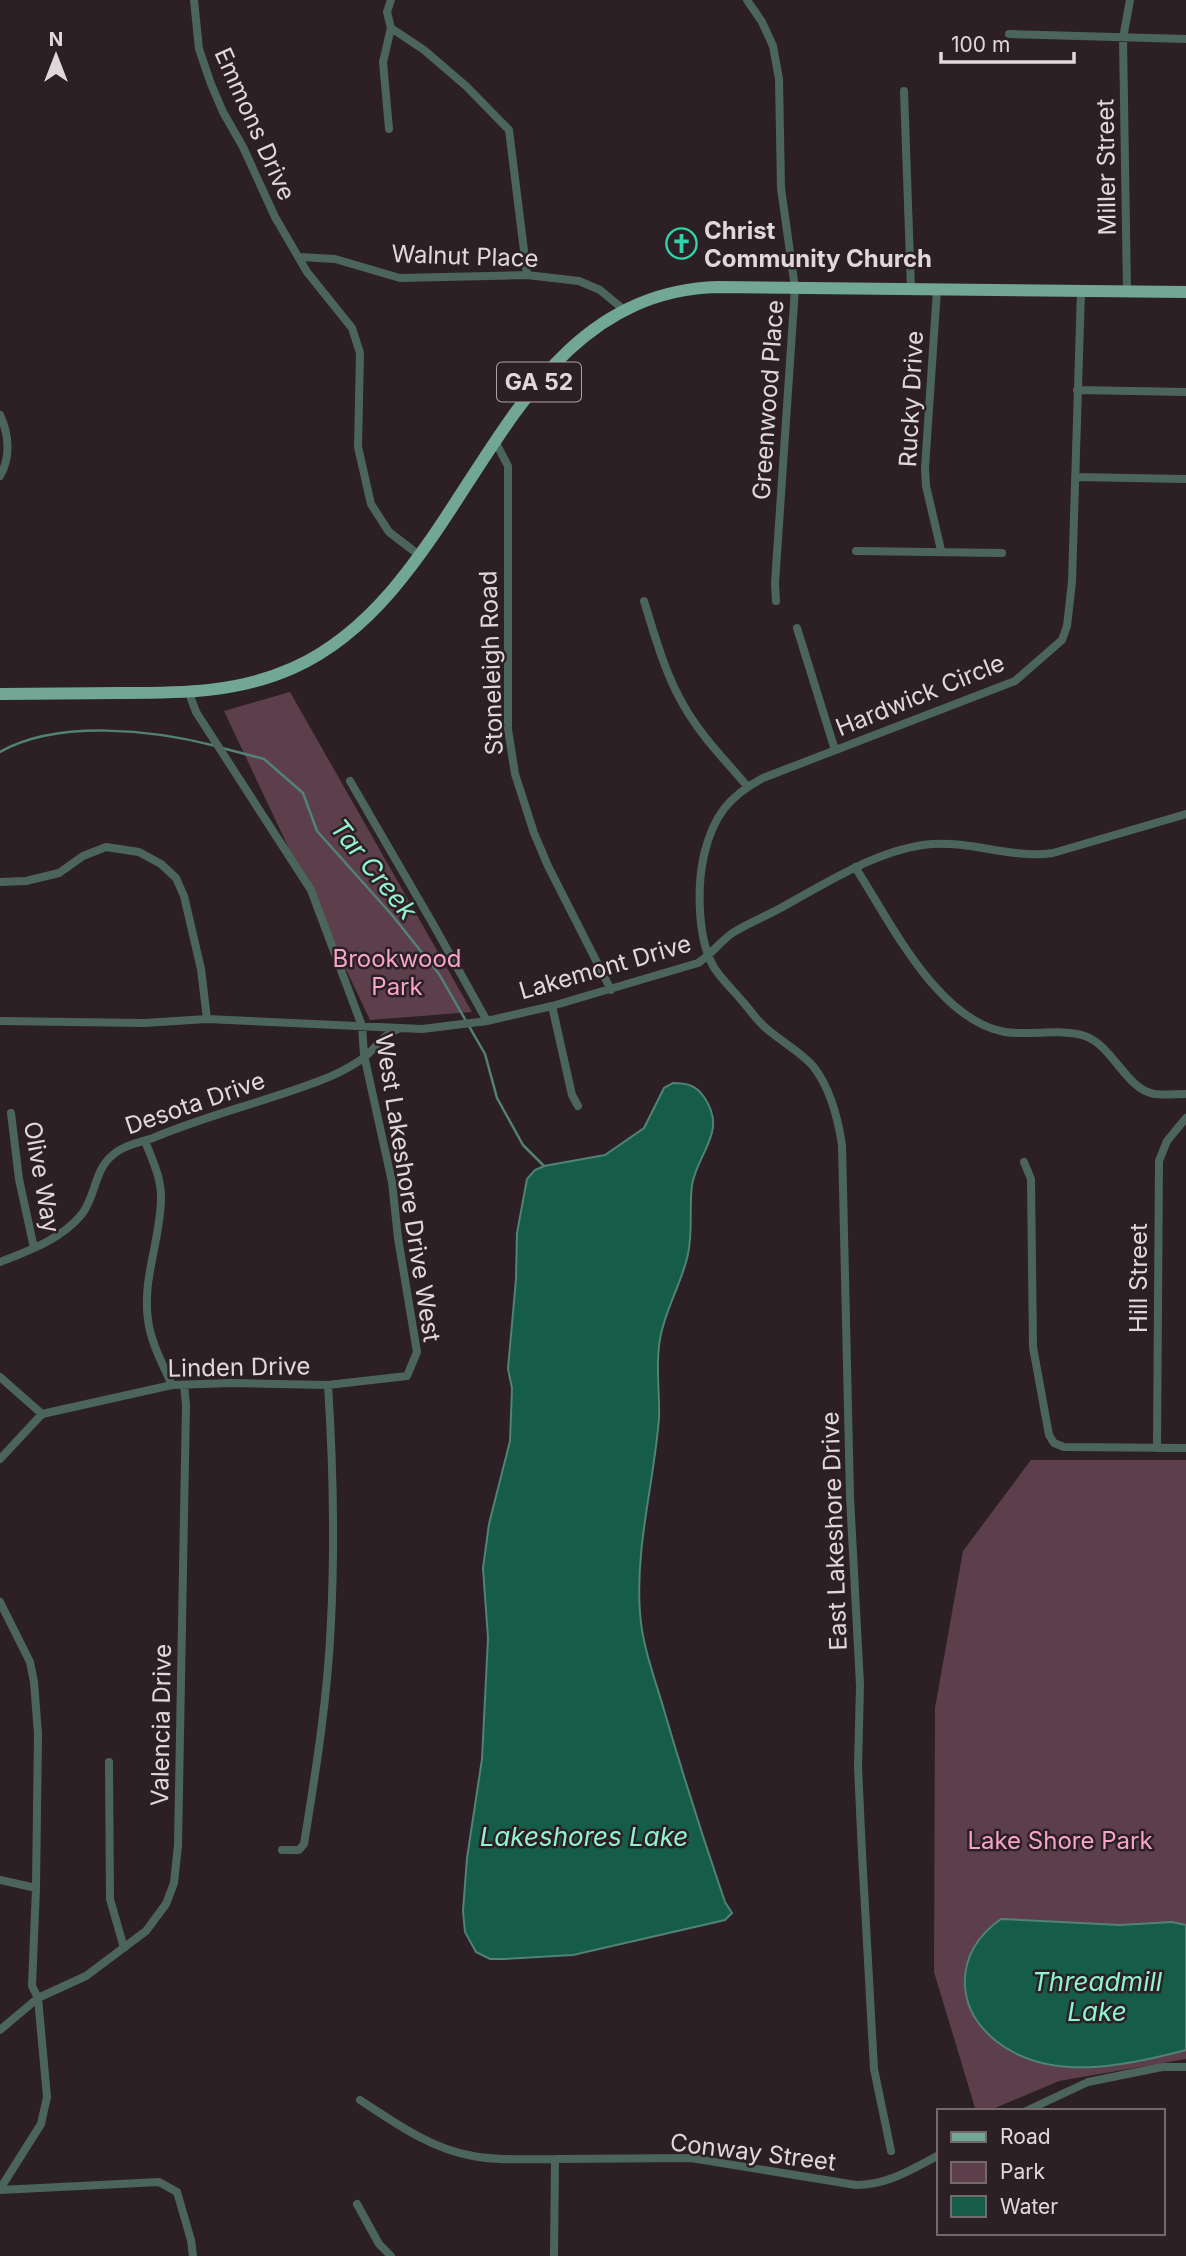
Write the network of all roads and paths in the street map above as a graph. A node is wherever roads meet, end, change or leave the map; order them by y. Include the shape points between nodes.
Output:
1 (194, 0) edge
2 (391, 0) edge
3 (747, 0) edge
4 (1130, 0) edge
5 (391, 28) junction
6 (1009, 34) dead end
7 (1123, 38) junction
8 (1186, 39) edge
9 (904, 91) dead end
10 (389, 129) dead end
11 (300, 257) junction
12 (527, 275) junction
13 (795, 288) junction
14 (911, 289) junction
15 (937, 290) junction
16 (1081, 291) junction
17 (1127, 291) junction
18 (1186, 292) edge
19 (623, 309) junction
20 (1077, 390) junction
21 (1186, 392) edge
22 (0, 415) edge
23 (496, 443) junction
24 (0, 476) edge
25 (1076, 477) junction
26 (1186, 479) edge
27 (856, 551) dead end
28 (941, 551) junction
29 (1002, 553) dead end
30 (419, 555) junction
31 (644, 601) dead end
32 (776, 601) dead end
33 (797, 628) dead end
34 (189, 693) junction
35 (0, 694) edge
36 (835, 750) junction
37 (350, 781) dead end
38 (747, 786) junction
39 (1186, 814) edge
40 (855, 867) junction
41 (0, 882) edge
42 (709, 956) junction
43 (611, 990) junction
44 (552, 1006) junction
45 (207, 1019) junction
46 (0, 1021) edge
47 (487, 1021) junction
48 (362, 1026) junction
49 (400, 1028) junction
50 (364, 1058) junction
51 (1186, 1094) edge
52 (578, 1106) dead end
53 (11, 1113) dead end
54 (1186, 1118) edge
55 (145, 1140) junction
56 (1024, 1162) dead end
57 (34, 1248) junction
58 (0, 1262) edge
59 (0, 1377) edge
60 (172, 1385) junction
61 (184, 1385) junction
62 (328, 1385) junction
63 (42, 1414) junction
64 (1157, 1448) junction
65 (1186, 1448) edge
66 (0, 1460) edge
67 (0, 1602) edge
68 (109, 1762) dead end
69 (282, 1850) dead end
70 (0, 1880) edge
71 (36, 1888) junction
72 (124, 1948) junction
73 (38, 1998) junction
74 (0, 2030) edge
75 (1186, 2067) edge
76 (360, 2100) dead end
77 (1030, 2109) edge
78 (891, 2151) dead end
79 (937, 2156) edge
80 (555, 2159) junction
81 (0, 2190) edge
82 (357, 2204) dead end
83 (193, 2256) edge
84 (391, 2256) edge
85 (554, 2256) edge

1 - 11 street, Emmons Drive via 197,37 211,84 275,217
2 - 5 street via 387,12
3 - 13 street, Greenwood Place via 773,46 779,79 781,188
4 - 7 street, Miller Street
5 - 10 street via 383,62
5 - 12 street via 467,86 509,130
6 - 7 street
7 - 8 street
7 - 17 street, Miller Street
9 - 14 street
11 - 12 street, Walnut Place via 335,260 400,278
11 - 30 street, Emmons Drive via 352,328 360,353 358,447 371,504 389,532
12 - 19 street, Walnut Place via 591,284
13 - 14 main road, GA 52
13 - 19 main road, GA 52 via 695,288
13 - 32 street, Greenwood Place
14 - 15 main road, GA 52
15 - 16 main road, GA 52
15 - 28 street, Rucky Drive via 925,468
16 - 17 main road, GA 52
16 - 20 street, Hardwick Circle
17 - 18 main road, GA 52
19 - 23 main road, GA 52 via 562,356
20 - 21 street
20 - 25 street, Hardwick Circle
22 - 24 street via 8,453
23 - 30 main road, GA 52
23 - 43 street, Stoneleigh Road via 508,466 508,729 515,774 548,866
25 - 26 street
25 - 36 street, Hardwick Circle via 1072,582 1062,640 1015,681
27 - 28 street
28 - 29 street
30 - 34 main road, GA 52 via 384,602 328,649 256,682
31 - 38 street via 680,700
33 - 36 street
34 - 35 main road, GA 52
34 - 48 street, West Lakeshore Drive West via 196,712 311,890
36 - 38 street, Hardwick Circle
37 - 47 street
38 - 42 street, Hardwick Circle via 721,811 702,866 701,913
39 - 40 street, Lakemont Drive via 1053,853 1016,855 933,844
40 - 42 street, Lakemont Drive via 731,934
40 - 51 street via 923,973 971,1019 1007,1032 1086,1037 1146,1091
41 - 45 street via 59,873 106,847 139,852 161,864 176,878 184,896
42 - 43 street, Lakemont Drive
42 - 78 street, East Lakeshore Drive via 766,1028 813,1066 834,1105 842,1145 862,1853 874,2069
43 - 44 street, Lakemont Drive
44 - 47 street, Lakemont Drive
44 - 52 street
45 - 46 street, Lakemont Drive
45 - 48 street, Lakemont Drive
47 - 49 street, Lakemont Drive
48 - 49 street, Lakemont Drive
48 - 50 street, West Lakeshore Drive West
49 - 50 street, Desota Drive via 378,1041
50 - 55 street, Desota Drive via 321,1081
50 - 62 street, West Lakeshore Drive West via 392,1182 417,1352 407,1376
53 - 57 street, Olive Way
54 - 64 street, Hill Street via 1167,1141 1159,1161
55 - 57 street, Desota Drive via 108,1158 82,1214 60,1234
55 - 60 street via 161,1195 147,1283 148,1320
56 - 64 street via 1031,1179 1033,1347 1049,1435 1064,1447
57 - 58 street, Desota Drive
59 - 63 street
60 - 61 street, Linden Drive
60 - 63 street, Linden Drive
61 - 62 street, Linden Drive
61 - 72 street, Valencia Drive via 174,1883 166,1904 146,1931
62 - 69 street via 333,1549 325,1696 304,1844 299,1850
63 - 66 street
64 - 65 street
67 - 71 street via 30,1662 34,1682
68 - 72 street via 110,1899
70 - 71 street
71 - 73 street via 32,1986
72 - 73 street, Valencia Drive via 86,1976
73 - 74 street, Valencia Drive
73 - 81 street via 47,2096 41,2124
75 - 77 street via 1088,2081
76 - 80 street, Conway Street via 405,2130 473,2157
79 - 80 street, Conway Street via 873,2185 691,2158
80 - 85 street
81 - 83 street via 159,2182 177,2192
82 - 84 street

